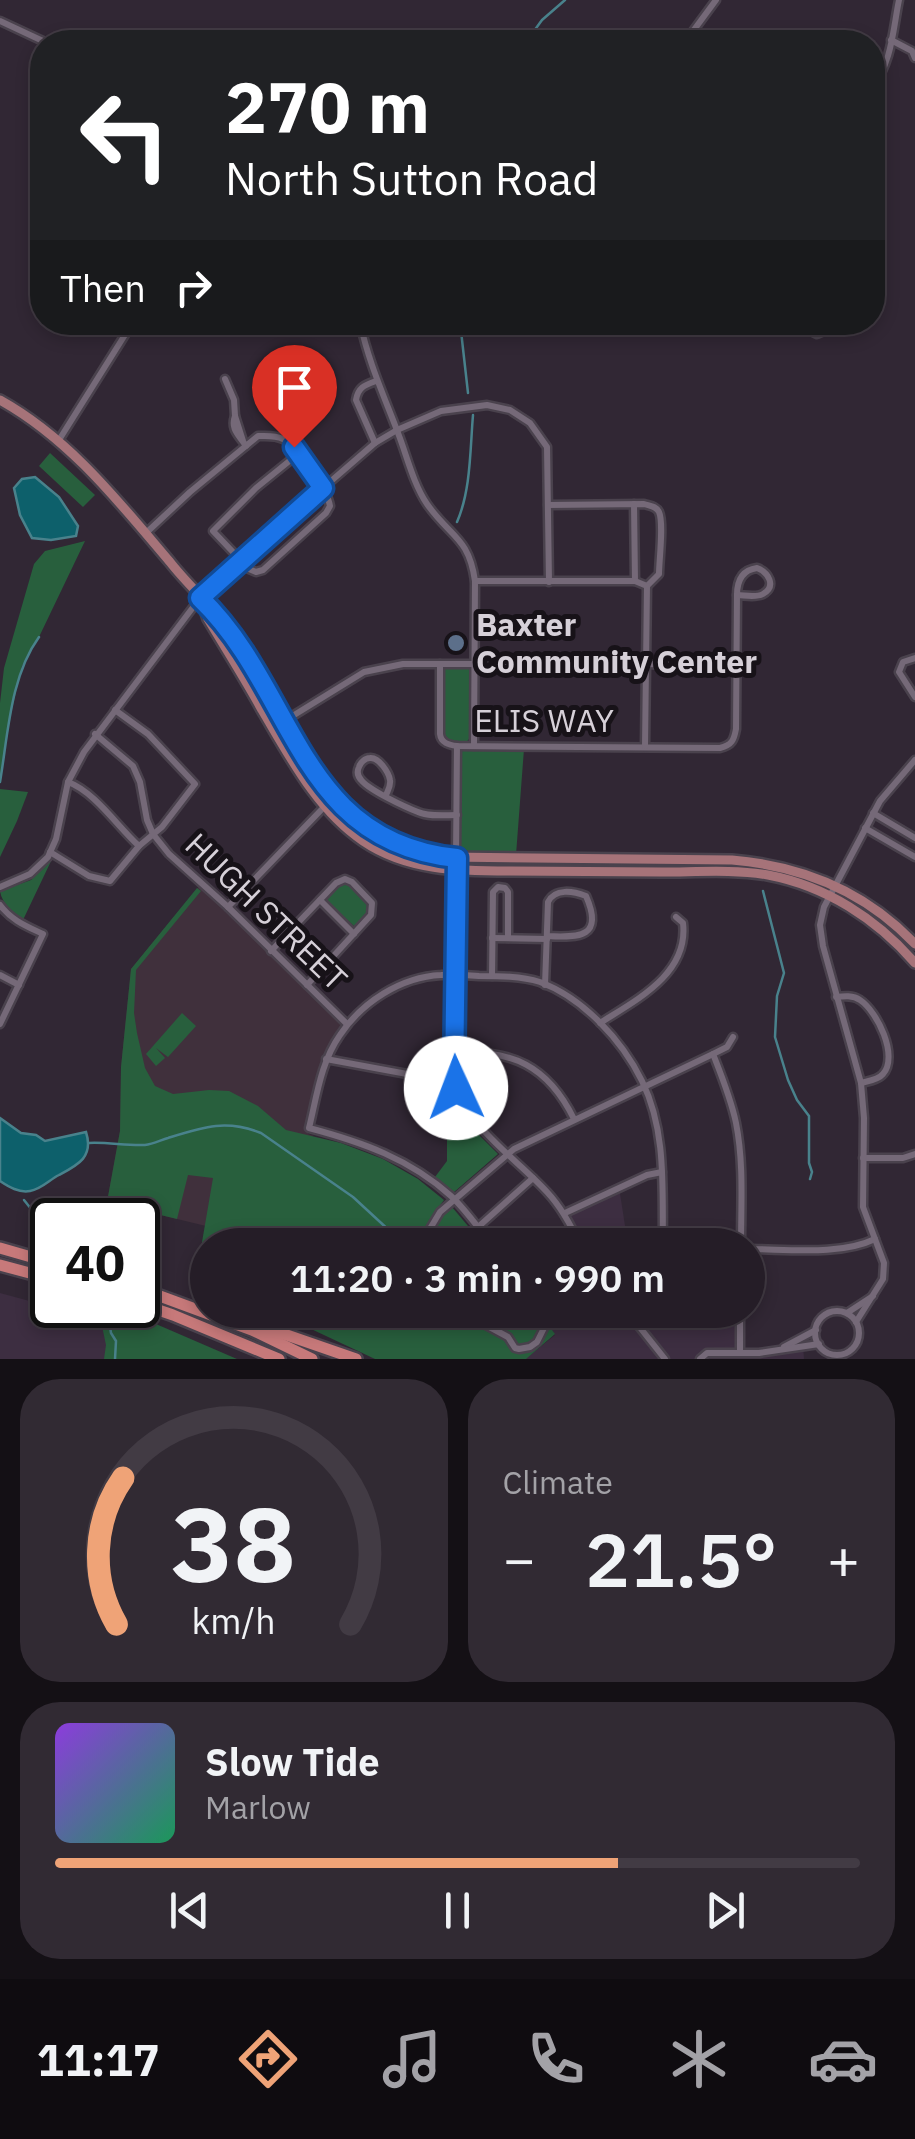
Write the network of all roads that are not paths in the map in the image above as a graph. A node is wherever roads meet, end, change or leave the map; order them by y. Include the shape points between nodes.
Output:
1 (716, 0) edge
2 (899, 0) edge
3 (0, 21) edge
4 (694, 30) edge
5 (30, 35) edge
6 (891, 40) junction
7 (915, 58) edge
8 (885, 65) edge
9 (125, 335) edge
10 (362, 335) edge
11 (225, 380) dead end
12 (376, 381) junction
13 (0, 400) edge
14 (397, 430) junction
15 (59, 440) junction
16 (375, 443) junction
17 (244, 444) junction
18 (298, 454) junction
19 (323, 488) junction
20 (634, 504) junction
21 (548, 505) junction
22 (146, 534) junction
23 (242, 561) junction
24 (476, 581) junction
25 (635, 581) junction
26 (549, 582) junction
27 (648, 586) junction
28 (737, 595) junction
29 (200, 598) junction
30 (915, 658) edge
31 (475, 663) junction
32 (440, 664) junction
33 (646, 664) junction
34 (735, 667) junction
35 (915, 697) edge
36 (115, 710) junction
37 (284, 721) junction
38 (273, 728) junction
39 (95, 734) junction
40 (457, 746) junction
41 (474, 746) junction
42 (645, 746) junction
43 (915, 760) edge
44 (68, 782) junction
45 (386, 796) junction
46 (324, 807) junction
47 (873, 813) junction
48 (458, 815) junction
49 (865, 828) junction
50 (153, 834) junction
51 (915, 838) edge
52 (139, 846) junction
53 (50, 852) junction
54 (915, 857) edge
55 (457, 858) junction
56 (457, 871) junction
57 (836, 885) junction
58 (0, 886) edge
59 (831, 896) junction
60 (320, 900) junction
61 (0, 905) edge
62 (228, 907) junction
63 (676, 917) dead end
64 (354, 934) junction
65 (492, 938) junction
66 (508, 938) junction
67 (547, 938) junction
68 (915, 944) edge
69 (271, 950) junction
70 (915, 964) edge
71 (0, 975) edge
72 (454, 975) junction
73 (492, 976) junction
74 (19, 984) junction
75 (307, 985) junction
76 (545, 985) junction
77 (836, 997) junction
78 (0, 1024) edge
79 (600, 1024) junction
80 (348, 1025) junction
81 (733, 1037) dead end
82 (454, 1053) junction
83 (714, 1054) junction
84 (326, 1059) junction
85 (454, 1079) junction
86 (861, 1083) junction
87 (644, 1086) junction
88 (574, 1119) junction
89 (508, 1154) junction
90 (915, 1154) edge
91 (863, 1158) junction
92 (662, 1172) junction
93 (533, 1178) junction
94 (454, 1199) junction
95 (565, 1213) junction
96 (430, 1228) edge
97 (477, 1228) joint
98 (572, 1228) edge
99 (663, 1228) edge
100 (741, 1228) edge
101 (875, 1239) junction
102 (0, 1248) edge
103 (765, 1249) edge
104 (30, 1257) edge
105 (0, 1265) edge
106 (30, 1272) edge
107 (160, 1296) edge
108 (874, 1296) junction
109 (160, 1312) edge
110 (847, 1313) junction
111 (856, 1322) junction
112 (493, 1328) edge
113 (544, 1328) edge
114 (640, 1328) edge
115 (740, 1328) edge
116 (252, 1330) junction
117 (816, 1330) junction
118 (232, 1338) junction
119 (818, 1344) junction
120 (852, 1349) junction
121 (740, 1352) junction
122 (773, 1352) junction
123 (844, 1356) edge
124 (266, 1359) edge
125 (280, 1359) edge
126 (312, 1359) edge
127 (356, 1359) edge
128 (665, 1359) edge
129 (700, 1359) edge
130 (857, 1359) edge

1 - 4 street
2 - 6 street
3 - 5 street
6 - 7 street
6 - 8 street
9 - 15 street
10 - 12 street
11 - 17 street
12 - 14 street
12 - 16 street via 362,386 356,400
13 - 15 main road
14 - 16 street
14 - 21 street via 441,411 488,405 510,410 547,447
14 - 24 street via 417,485 472,558
15 - 22 main road
16 - 19 street
17 - 18 street via 272,436
17 - 22 street
18 - 19 street
18 - 23 street via 214,528
19 - 23 street
19 - 23 street via 330,501 326,514 262,570
20 - 21 street
20 - 25 street
20 - 27 street via 659,512 659,574
21 - 26 street
22 - 29 main road
23 - 29 street
24 - 26 street
24 - 31 street
25 - 26 street
25 - 27 street
27 - 33 street
28 - 28 street via 746,570 766,571 770,584 764,594
28 - 34 street
29 - 36 street
29 - 37 main road
29 - 38 main road
30 - 35 street via 899,672
31 - 32 street
31 - 33 street
31 - 41 street
32 - 37 street via 364,672
32 - 40 street, ELIS WAY via 440,737
33 - 34 street
33 - 42 street
34 - 42 street, ELIS WAY via 736,728 729,746
36 - 39 street
36 - 50 street via 195,784
37 - 38 street
37 - 55 main road via 328,792 357,821 401,846
38 - 46 main road
39 - 44 street
39 - 50 street, HUGH STREET via 133,766
40 - 41 street, ELIS WAY
40 - 48 street
41 - 42 street, ELIS WAY
43 - 47 street
44 - 52 street via 84,789
44 - 53 street
45 - 45 street via 358,778 367,758 389,777
45 - 48 street via 421,814
46 - 56 main road via 385,854
46 - 62 street
47 - 49 street
47 - 51 street
48 - 55 street
49 - 54 street
49 - 57 street
50 - 52 street
50 - 62 street, HUGH STREET
52 - 53 street via 110,881
53 - 58 street via 30,874
55 - 56 street
55 - 57 main road via 732,860
56 - 59 main road via 758,874
56 - 72 street
57 - 59 street
57 - 68 main road
59 - 70 main road via 864,916
59 - 77 street via 820,932
60 - 64 street
60 - 64 street via 340,880 352,882 373,906
60 - 69 street
61 - 74 street via 43,934
62 - 69 street, HUGH STREET
63 - 79 street via 684,934 670,970
64 - 75 street
65 - 66 street
65 - 66 street via 493,892 503,887
65 - 73 street
66 - 67 street
67 - 67 street via 551,896 586,896 587,932
67 - 76 street
69 - 75 street, HUGH STREET
71 - 74 street
72 - 73 street
72 - 80 street via 406,982 376,998
72 - 82 street
73 - 76 street
74 - 78 street
75 - 80 street, HUGH STREET
76 - 79 street
77 - 86 street
77 - 86 street via 861,1000 884,1035 886,1070
79 - 87 street
80 - 84 street
81 - 83 street
82 - 85 street
82 - 88 street via 515,1058 554,1085
83 - 87 street
83 - 100 street via 737,1128
84 - 85 street
84 - 94 street via 309,1128 388,1153
85 - 89 street via 469,1114
86 - 91 street
87 - 88 street
87 - 92 street
88 - 89 street
89 - 93 street
89 - 94 street
90 - 91 street
91 - 101 street via 863,1207
92 - 95 street
92 - 99 street
93 - 95 street
93 - 97 street
94 - 96 street
94 - 97 street
95 - 98 street
101 - 103 street via 834,1249
101 - 108 street via 884,1263
102 - 104 highway
105 - 106 highway
107 - 116 highway
108 - 110 street
108 - 111 street
109 - 118 highway
110 - 111 street
110 - 117 street via 827,1314
111 - 120 street
112 - 113 street via 518,1349 537,1342
114 - 128 street
115 - 121 street
116 - 126 highway
116 - 127 highway
117 - 119 street
117 - 122 street
118 - 124 highway
118 - 125 highway
119 - 122 street
119 - 123 street
120 - 123 street
120 - 130 street
121 - 122 street
121 - 129 street

